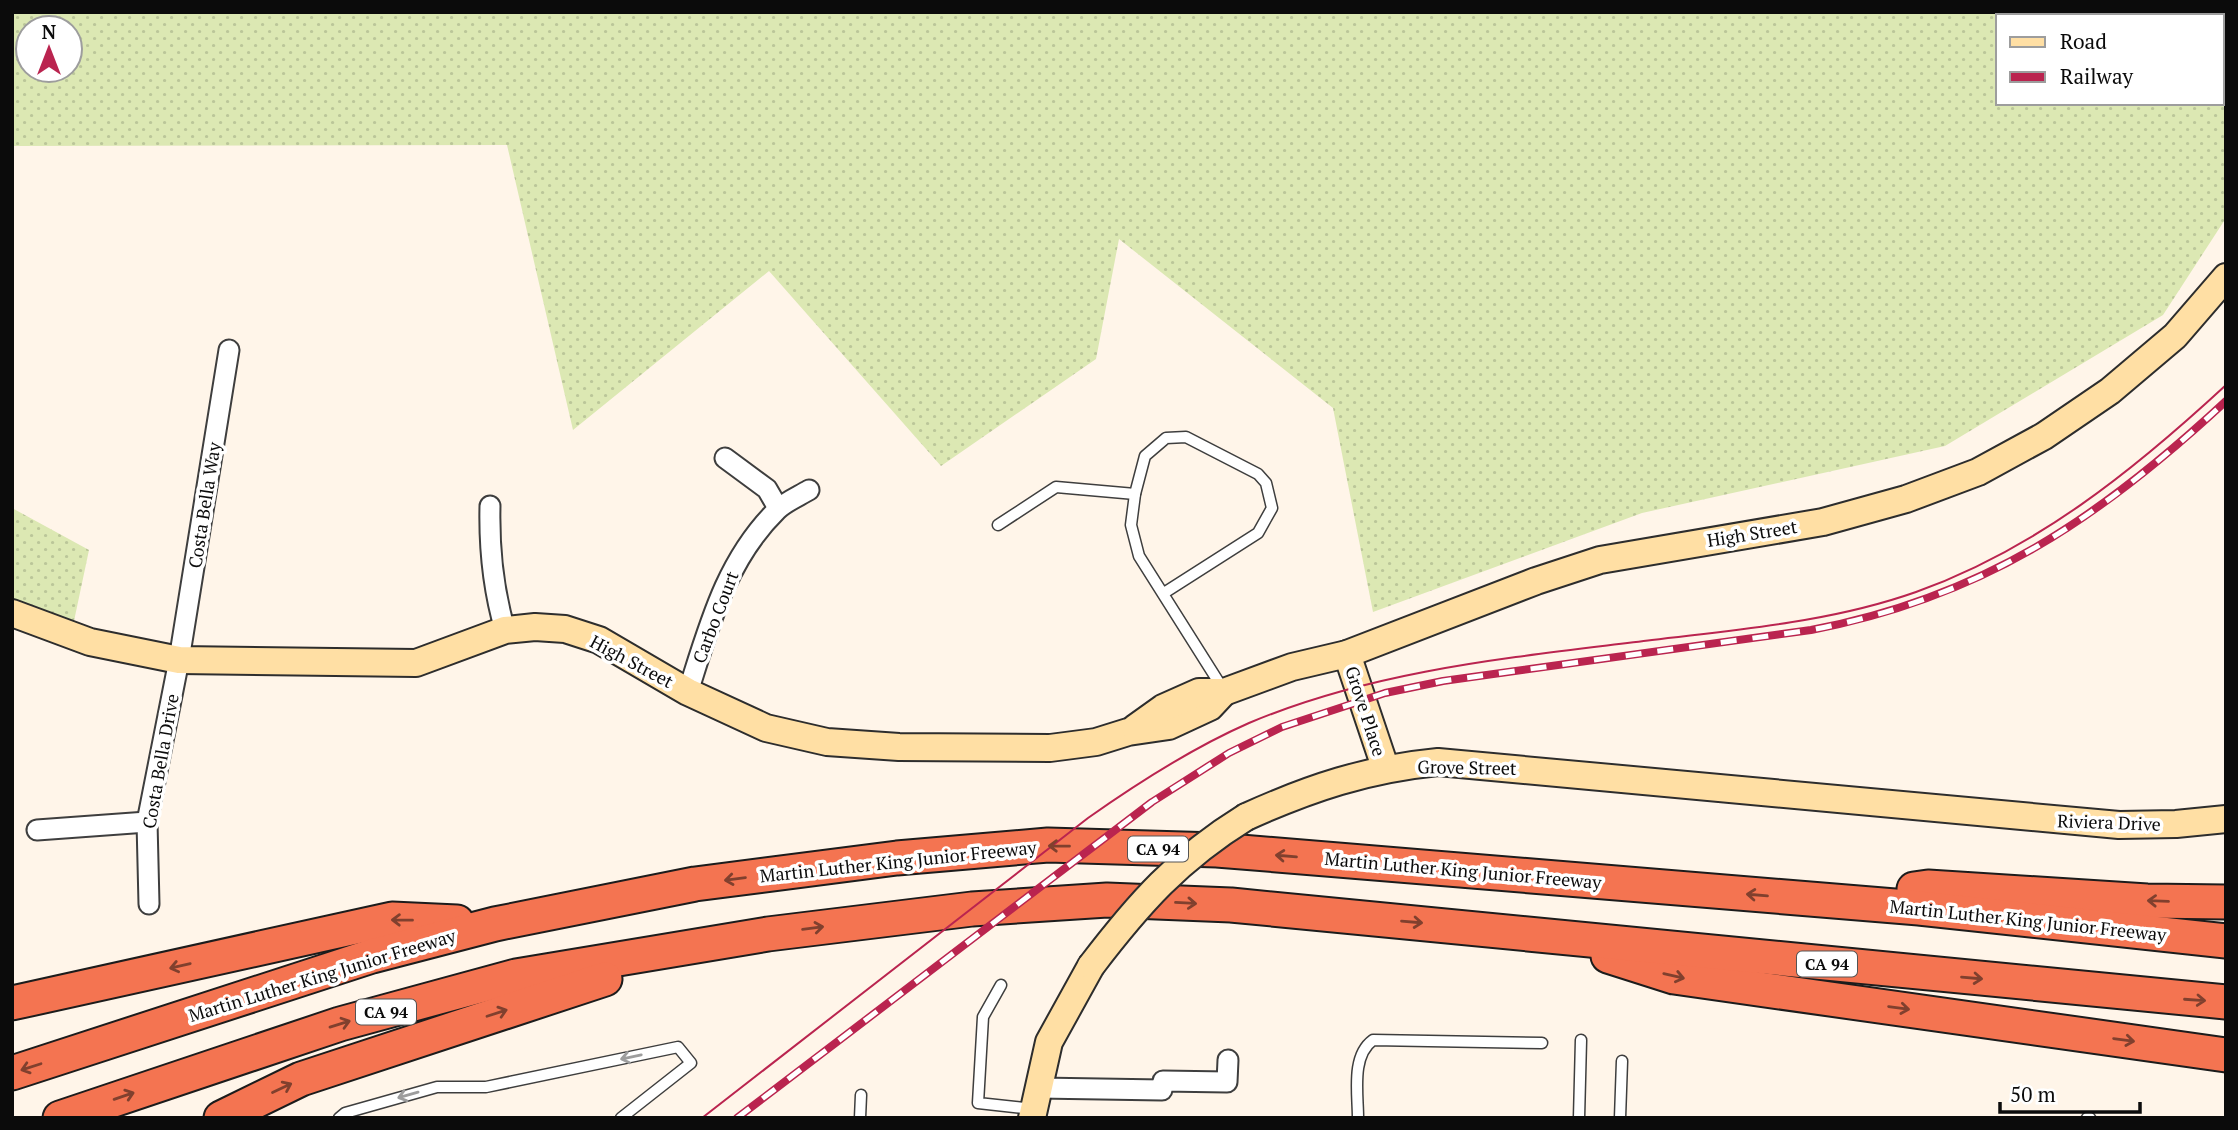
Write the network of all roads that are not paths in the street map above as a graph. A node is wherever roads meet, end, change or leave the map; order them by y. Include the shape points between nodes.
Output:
1 (2226, 277) edge
2 (229, 351) dead end
3 (725, 458) dead end
4 (809, 490) dead end
5 (1135, 495) junction
6 (490, 506) dead end
7 (778, 508) junction
8 (998, 525) dead end
9 (1164, 593) junction
10 (12, 613) edge
11 (505, 630) junction
12 (1347, 654) junction
13 (178, 660) junction
14 (688, 692) junction
15 (1224, 692) junction
16 (1385, 768) junction
17 (1991, 815) joint
18 (2226, 819) edge
19 (147, 822) junction
20 (37, 830) dead end
21 (1825, 900) junction
22 (2226, 902) edge
23 (149, 904) dead end
24 (495, 924) junction
25 (1539, 933) junction
26 (721, 942) junction
27 (2226, 942) edge
28 (1001, 985) dead end
29 (2226, 1002) edge
30 (12, 1003) edge
31 (1581, 1041) dead end
32 (1542, 1043) dead end
33 (2226, 1055) edge
34 (1228, 1060) dead end
35 (1622, 1061) dead end
36 (12, 1073) edge
37 (861, 1094) dead end
38 (1035, 1105) edge
39 (342, 1116) edge
40 (60, 1118) edge
41 (221, 1118) edge
42 (621, 1118) edge
43 (860, 1118) edge
44 (1358, 1118) edge
45 (1579, 1118) edge
46 (1620, 1118) edge

1 - 12 main road, High Street via 2175,336 2118,385 2044,436 1978,472 1906,499 1823,522 1600,560
2 - 13 street, Costa Bella Way
3 - 7 street via 767,489
4 - 7 street, Carbo Court
5 - 8 lane via 1056,487
5 - 9 lane via 1132,525 1139,556
5 - 9 lane via 1145,456 1166,438 1186,437 1258,474 1266,483 1272,508 1258,533
6 - 11 street via 494,591
7 - 14 street, Carbo Court via 732,568
9 - 15 lane
10 - 13 main road, High Street via 90,642
11 - 13 main road, High Street via 416,663
11 - 14 main road, High Street via 565,629 599,640
12 - 15 main road, High Street via 1292,667
12 - 16 main road, Grove Place
13 - 19 street, Costa Bella Drive
14 - 15 main road, High Street via 766,728 827,742 1050,748 1169,726 1210,707
16 - 17 main road, Grove Street via 1438,762 1511,766
16 - 38 main road, Grove Street, bridge via 1294,795 1246,817 1203,844 1146,898 1091,965 1049,1042
17 - 18 main road, Riviera Drive via 2119,825
19 - 20 street
19 - 23 street, Costa Bella Drive
22 -> 21 highway via 1928,887
21 -> 24 highway, Martin Luther King Junior Freeway / CA 94 via 1217,850 1048,845 897,858 695,884
21 - 27 highway, Martin Luther King Junior Freeway / CA 94
24 -> 30 highway via 392,919
24 -> 36 highway, Martin Luther King Junior Freeway / CA 94 via 372,956
26 -> 25 highway, CA 94 via 972,909 1107,900 1231,905
25 -> 29 highway, CA 94
25 -> 33 highway via 1674,977
40 -> 26 highway, CA 94 via 340,1024 491,983
41 -> 26 highway via 301,1079
28 - 38 lane via 983,1017 978,1103
31 - 45 lane
32 - 44 lane via 1373,1040 1359,1060
34 - 38 street via 1227,1082 1163,1081 1161,1090
35 - 46 lane
37 - 43 lane
42 -> 39 lane via 691,1063 678,1047 486,1087 437,1087

